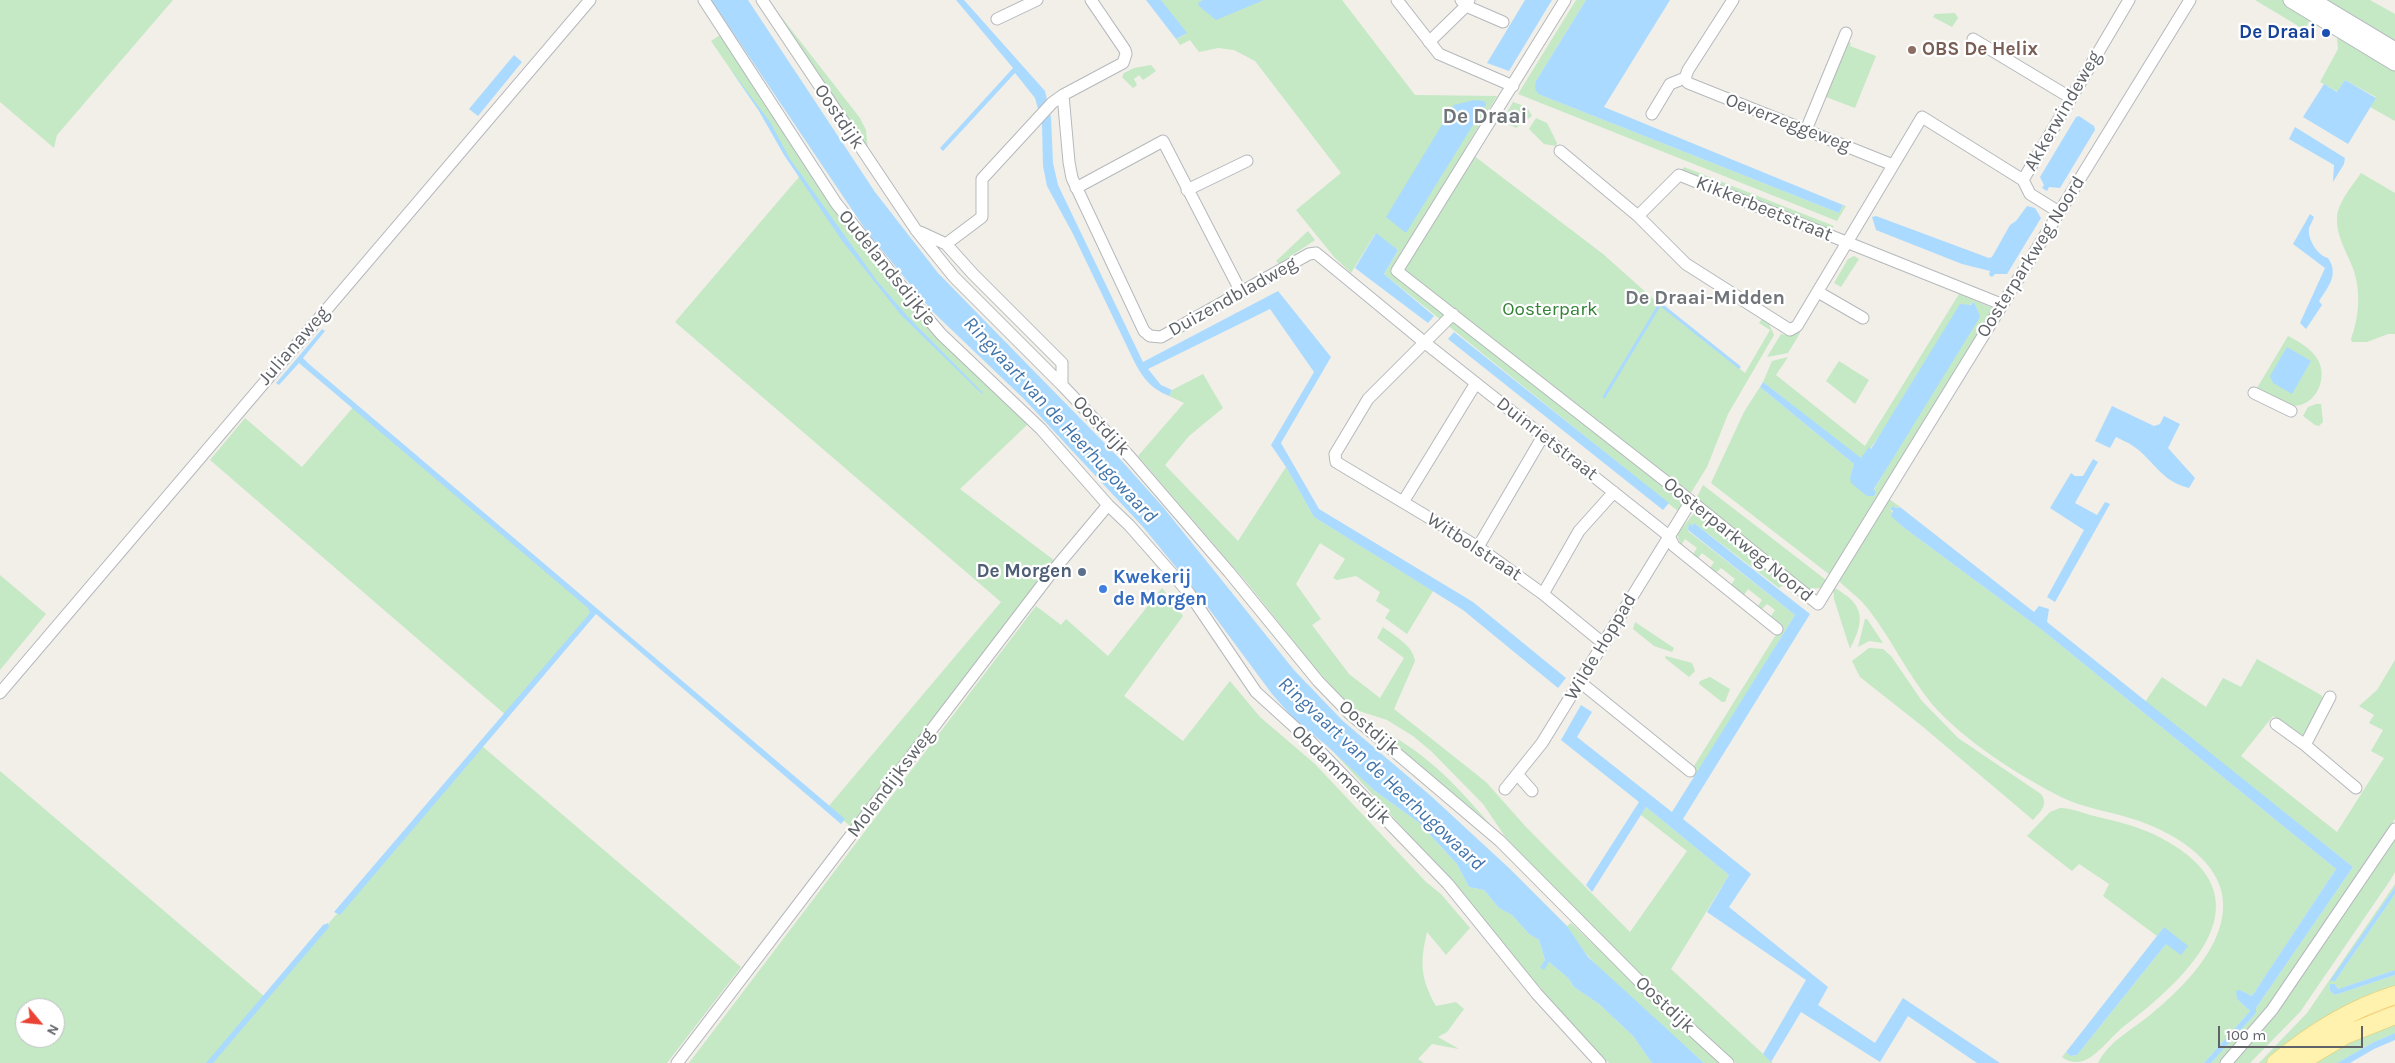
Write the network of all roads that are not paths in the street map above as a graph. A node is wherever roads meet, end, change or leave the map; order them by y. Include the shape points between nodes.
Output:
1 (590, 0) edge
2 (704, 0) edge
3 (762, 0) edge
4 (1037, 0) edge
5 (1091, 0) edge
6 (1397, 0) edge
7 (1565, 0) edge
8 (1733, 0) edge
9 (2129, 0) edge
10 (2190, 0) edge
11 (2291, 0) edge
12 (2312, 0) edge
13 (1465, 2) edge
14 (997, 19) dead end
15 (1503, 22) dead end
16 (1846, 32) dead end
17 (1973, 39) dead end
18 (1429, 42) junction
19 (2395, 50) edge
20 (2395, 63) edge
21 (1686, 78) junction
22 (1513, 86) junction
23 (1063, 95) junction
24 (2071, 98) junction
25 (1652, 114) dead end
26 (1806, 130) junction
27 (1560, 150) dead end
28 (1248, 161) dead end
29 (1893, 165) junction
30 (2023, 180) junction
31 (1076, 188) junction
32 (1187, 190) junction
33 (2058, 212) junction
34 (1638, 216) junction
35 (916, 230) junction
36 (1847, 242) junction
37 (946, 244) junction
38 (1241, 292) junction
39 (1818, 292) junction
40 (2001, 304) junction
41 (1453, 314) junction
42 (1863, 318) dead end
43 (1424, 342) junction
44 (1476, 383) junction
45 (1062, 385) junction
46 (2254, 392) dead end
47 (2291, 411) dead end
48 (1543, 436) junction
49 (1614, 492) junction
50 (1691, 501) junction
51 (1403, 502) junction
52 (1108, 505) junction
53 (1670, 536) junction
54 (1478, 547) junction
55 (1543, 594) junction
56 (1777, 629) dead end
57 (1604, 644) junction
58 (1580, 682) junction
59 (0, 694) edge
60 (2330, 697) dead end
61 (2276, 724) dead end
62 (2305, 745) junction
63 (1690, 771) dead end
64 (1517, 774) junction
65 (2356, 788) dead end
66 (1505, 789) dead end
67 (1532, 791) dead end
68 (2395, 829) edge
69 (2395, 995) edge
70 (2395, 1015) edge
71 (677, 1063) edge
72 (1600, 1063) edge
73 (1728, 1063) edge
74 (2226, 1063) edge
75 (2276, 1063) edge
76 (2298, 1063) edge

1 - 59 street, Julianaweg
2 - 52 street, Oudelandsdijkje via 836,203 913,301 941,334 1041,429
3 - 35 street, Oostdijk
4 - 14 street
5 - 23 street via 1125,50 1125,59 1119,67
6 - 18 street
7 - 22 street, Oosterparkweg Noord
8 - 21 street
9 - 24 street, Akkerwindeweg
10 - 33 street, Oosterparkweg Noord
11 - 20 main road
12 - 19 main road
13 - 15 street
13 - 18 street
16 - 26 street
17 - 24 street
18 - 22 street via 1439,54
21 - 25 street via 1670,84
21 - 26 street, Oeverzeggeweg via 1692,86
22 - 41 street, Oosterparkweg Noord via 1398,271
23 - 31 street, Duizendbladweg via 1068,162
23 - 37 street via 1038,117 982,179 982,217
24 - 30 street, Akkerwindeweg
26 - 29 street, Oeverzeggeweg
27 - 34 street
28 - 32 street
29 - 30 street via 1922,117
29 - 36 street
30 - 33 street, Akkerwindeweg via 2030,194
31 - 32 street via 1163,141
31 - 38 street, Duizendbladweg via 1144,330 1150,336 1161,337
32 - 38 street
33 - 40 street, Oosterparkweg Noord
34 - 36 street, Kikkerbeetstraat via 1679,175
34 - 39 street via 1686,264 1787,330 1795,328
35 - 37 street
35 - 45 street, Oostdijk via 959,283
36 - 39 street
36 - 40 street
37 - 45 street, Oostdijk via 1062,363
38 - 43 street, Duizendbladweg via 1316,253
39 - 42 street
40 - 50 street, Oosterparkweg Noord via 1818,604
41 - 43 street
41 - 50 street, Oosterparkweg Noord
43 - 44 street, Duinrietstraat
43 - 51 street, Witbolstraat via 1368,399 1335,454 1336,462
44 - 48 street, Duinrietstraat
44 - 51 street
45 - 73 street, Oostdijk via 1174,507 1318,681 1349,713 1500,841 1636,978
46 - 47 street
48 - 49 street, Duinrietstraat
48 - 54 street
49 - 53 street, Duinrietstraat
49 - 55 street via 1579,531
50 - 53 street, Wilde Hoppad
51 - 54 street, Witbolstraat
52 - 71 street, Molendijksweg via 1046,580
52 - 72 street, Obdammerdijk via 1189,593 1256,692 1310,741 1448,884 1537,994
53 - 56 street, Duinrietstraat via 1674,546
53 - 57 street, Wilde Hoppad
54 - 55 street, Witbolstraat
55 - 57 street, Witbolstraat
57 - 58 street, Wilde Hoppad
58 - 63 street
58 - 64 street, Wilde Hoppad via 1542,743
60 - 62 street
61 - 62 street
62 - 65 street
64 - 66 street, Wilde Hoppad
64 - 67 street
68 - 74 street via 2272,1010
69 - 75 main road via 2343,1016
70 - 76 main road via 2345,1035

